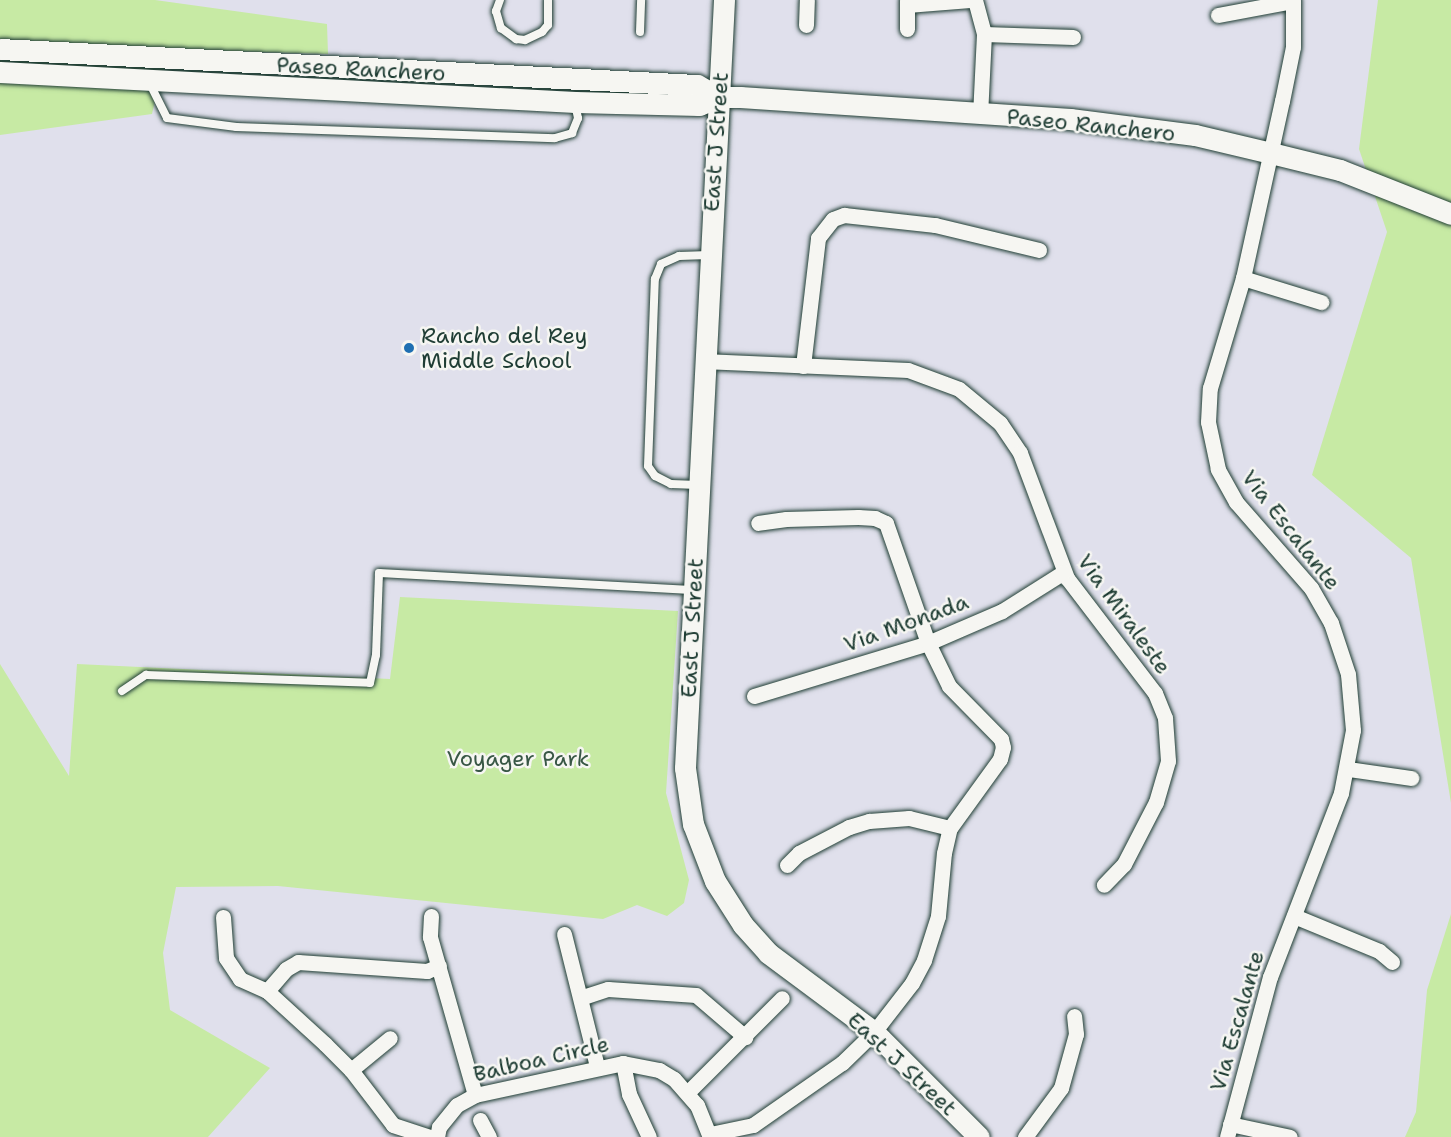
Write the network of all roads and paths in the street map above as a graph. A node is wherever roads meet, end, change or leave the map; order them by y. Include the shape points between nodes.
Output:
1 (500, 0) edge
2 (548, 0) edge
3 (641, 0) edge
4 (724, 0) edge
5 (807, 0) edge
6 (970, 0) edge
7 (975, 0) edge
8 (1293, 0) edge
9 (907, 2) edge
10 (1218, 15) dead end
11 (806, 25) dead end
12 (906, 29) dead end
13 (640, 32) dead end
14 (984, 34) junction
15 (1073, 37) dead end
16 (0, 49) edge
17 (0, 72) edge
18 (480, 74) junction
19 (148, 81) junction
20 (719, 97) junction
21 (575, 102) junction
22 (980, 115) junction
23 (1271, 153) junction
24 (1451, 214) edge
25 (1039, 250) dead end
26 (709, 255) junction
27 (1243, 278) junction
28 (1321, 302) dead end
29 (703, 362) junction
30 (802, 366) junction
31 (698, 485) junction
32 (758, 524) dead end
33 (1064, 572) junction
34 (694, 590) junction
35 (927, 643) junction
36 (122, 691) dead end
37 (754, 696) dead end
38 (1348, 769) junction
39 (1411, 778) dead end
40 (950, 828) junction
41 (787, 865) dead end
42 (1104, 885) dead end
43 (430, 916) dead end
44 (1294, 916) junction
45 (224, 917) dead end
46 (564, 934) dead end
47 (1392, 962) dead end
48 (439, 966) junction
49 (267, 991) junction
50 (583, 997) junction
51 (782, 998) dead end
52 (1074, 1016) dead end
53 (874, 1032) junction
54 (745, 1037) junction
55 (390, 1038) dead end
56 (623, 1063) junction
57 (597, 1066) junction
58 (351, 1070) junction
59 (687, 1093) junction
60 (475, 1095) junction
61 (480, 1120) dead end
62 (1229, 1131) edge
63 (710, 1136) edge
64 (431, 1137) edge
65 (437, 1137) edge
66 (489, 1137) edge
67 (649, 1137) edge
68 (979, 1137) edge
69 (1025, 1137) edge
70 (1290, 1137) edge

1 - 2 lane via 496,11 501,28 516,39 525,40 543,32 548,25
3 - 13 lane
4 - 20 main road, East J Street
5 - 11 street
6 - 9 street
7 - 14 street
8 - 10 street
8 - 23 street, Via Escalante via 1293,47
9 - 12 street
14 - 15 street
14 - 22 street
16 - 18 main road, Paseo Ranchero
17 - 19 main road, Paseo Ranchero
18 - 20 main road, Paseo Ranchero via 697,85
18 - 21 main road via 520,86 562,87 572,92
19 - 21 main road, Paseo Ranchero
19 - 21 lane via 167,118 236,127 555,138 572,133 578,118
20 - 21 main road, Paseo Ranchero via 699,105
20 - 22 main road, Paseo Ranchero
20 - 26 main road, East J Street
22 - 23 main road, Paseo Ranchero via 1070,119 1172,132
23 - 24 main road, Paseo Ranchero via 1340,170
23 - 27 street, Via Escalante
25 - 30 street via 935,225 844,215 833,219 818,238
26 - 29 main road, East J Street
26 - 31 lane via 679,256 661,264 655,279 648,466 655,476 671,484
27 - 28 street
27 - 38 street, Via Escalante via 1210,388 1210,439 1218,469 1236,502 1311,588 1331,623 1351,692 1353,730
29 - 30 street, Via Miraleste
29 - 31 main road, East J Street
30 - 33 street, Via Miraleste via 908,370 943,381 974,399 1000,423 1020,453
31 - 34 main road, East J Street
32 - 35 street via 786,519 881,520 892,533
33 - 35 street, Via Monada via 1002,611
33 - 42 street, Via Miraleste via 1155,693 1167,731 1168,761 1156,802 1124,864
34 - 36 lane via 379,573 376,655 370,683 146,675
34 - 53 main road, East J Street via 685,768 693,824 715,881 743,925 768,953
35 - 37 street, Via Monada
35 - 40 street via 949,686 1001,740 1003,747 1000,759
38 - 39 street
38 - 44 street, Via Escalante
40 - 41 street via 909,818 869,821 849,826 799,853
40 - 53 street via 938,916 924,960 912,983
43 - 48 street via 430,937
44 - 47 street via 1379,951
44 - 62 street, Via Escalante via 1270,977
45 - 49 street via 226,958 240,979
46 - 50 street
48 - 49 street via 427,971 298,962 286,969
48 - 60 street
49 - 58 street
50 - 54 street via 609,989 696,995
50 - 57 street
51 - 54 street
52 - 69 street via 1076,1034 1061,1088
53 - 63 street via 842,1063 753,1125
53 - 68 main road, East J Street
54 - 59 street
55 - 58 street
56 - 57 street, Balboa Circle
56 - 59 street, Balboa Circle via 660,1070
56 - 67 street via 629,1094
57 - 60 street, Balboa Circle
58 - 64 street via 393,1125
59 - 63 street, Balboa Circle via 697,1105
60 - 65 street, Balboa Circle via 457,1105 439,1127
61 - 66 street
62 - 70 street

